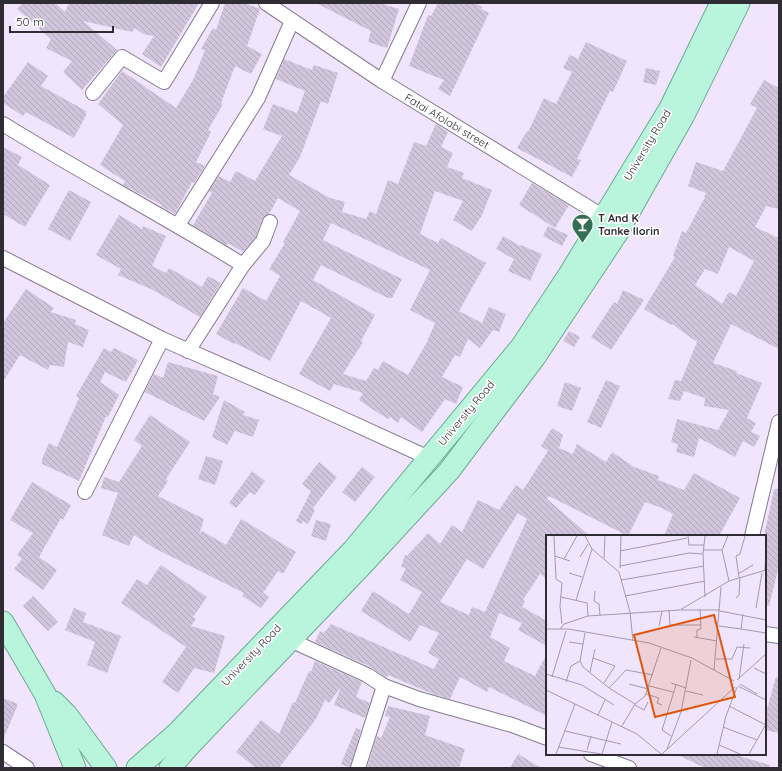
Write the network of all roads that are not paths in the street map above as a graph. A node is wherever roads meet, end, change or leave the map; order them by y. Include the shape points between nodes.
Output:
1 (212, 3) edge
2 (266, 3) edge
3 (419, 3) edge
4 (721, 3) edge
5 (739, 3) edge
6 (292, 21) junction
7 (382, 81) junction
8 (92, 93) dead end
9 (3, 124) edge
10 (604, 217) junction
11 (270, 222) dead end
12 (178, 225) junction
13 (3, 258) edge
14 (243, 265) junction
15 (162, 339) junction
16 (188, 351) junction
17 (779, 422) edge
18 (429, 458) junction
19 (85, 492) dead end
20 (752, 535) edge
21 (3, 622) edge
22 (766, 634) edge
23 (779, 636) edge
24 (290, 640) junction
25 (384, 686) junction
26 (45, 694) junction
27 (546, 737) edge
28 (3, 752) edge
29 (594, 755) edge
30 (27, 768) edge
31 (75, 768) edge
32 (106, 768) edge
33 (137, 768) edge
34 (170, 768) edge
35 (358, 768) edge
36 (629, 768) edge

1 - 8 street via 164,82 122,57
2 - 6 street, Fatai Afolabi street
3 - 7 street
4 - 10 main road, University Road via 670,108
5 - 24 main road, University Road via 684,115 616,235 535,357 449,471
6 - 7 street, Fatai Afolabi street
6 - 12 street via 258,98
7 - 10 street, Fatai Afolabi street
9 - 12 street via 62,161
10 - 18 main road, University Road via 521,347
11 - 14 street via 263,241
12 - 14 street
13 - 15 street
14 - 16 street
15 - 16 street
15 - 19 street
16 - 18 street
17 - 20 street
18 - 33 main road, University Road via 353,550 176,734
21 - 26 main road
22 - 23 street
24 - 25 street via 368,675
24 - 34 main road, University Road
25 - 27 street
25 - 35 street
26 - 31 main road
26 - 32 main road via 67,715
28 - 30 street
29 - 36 street

